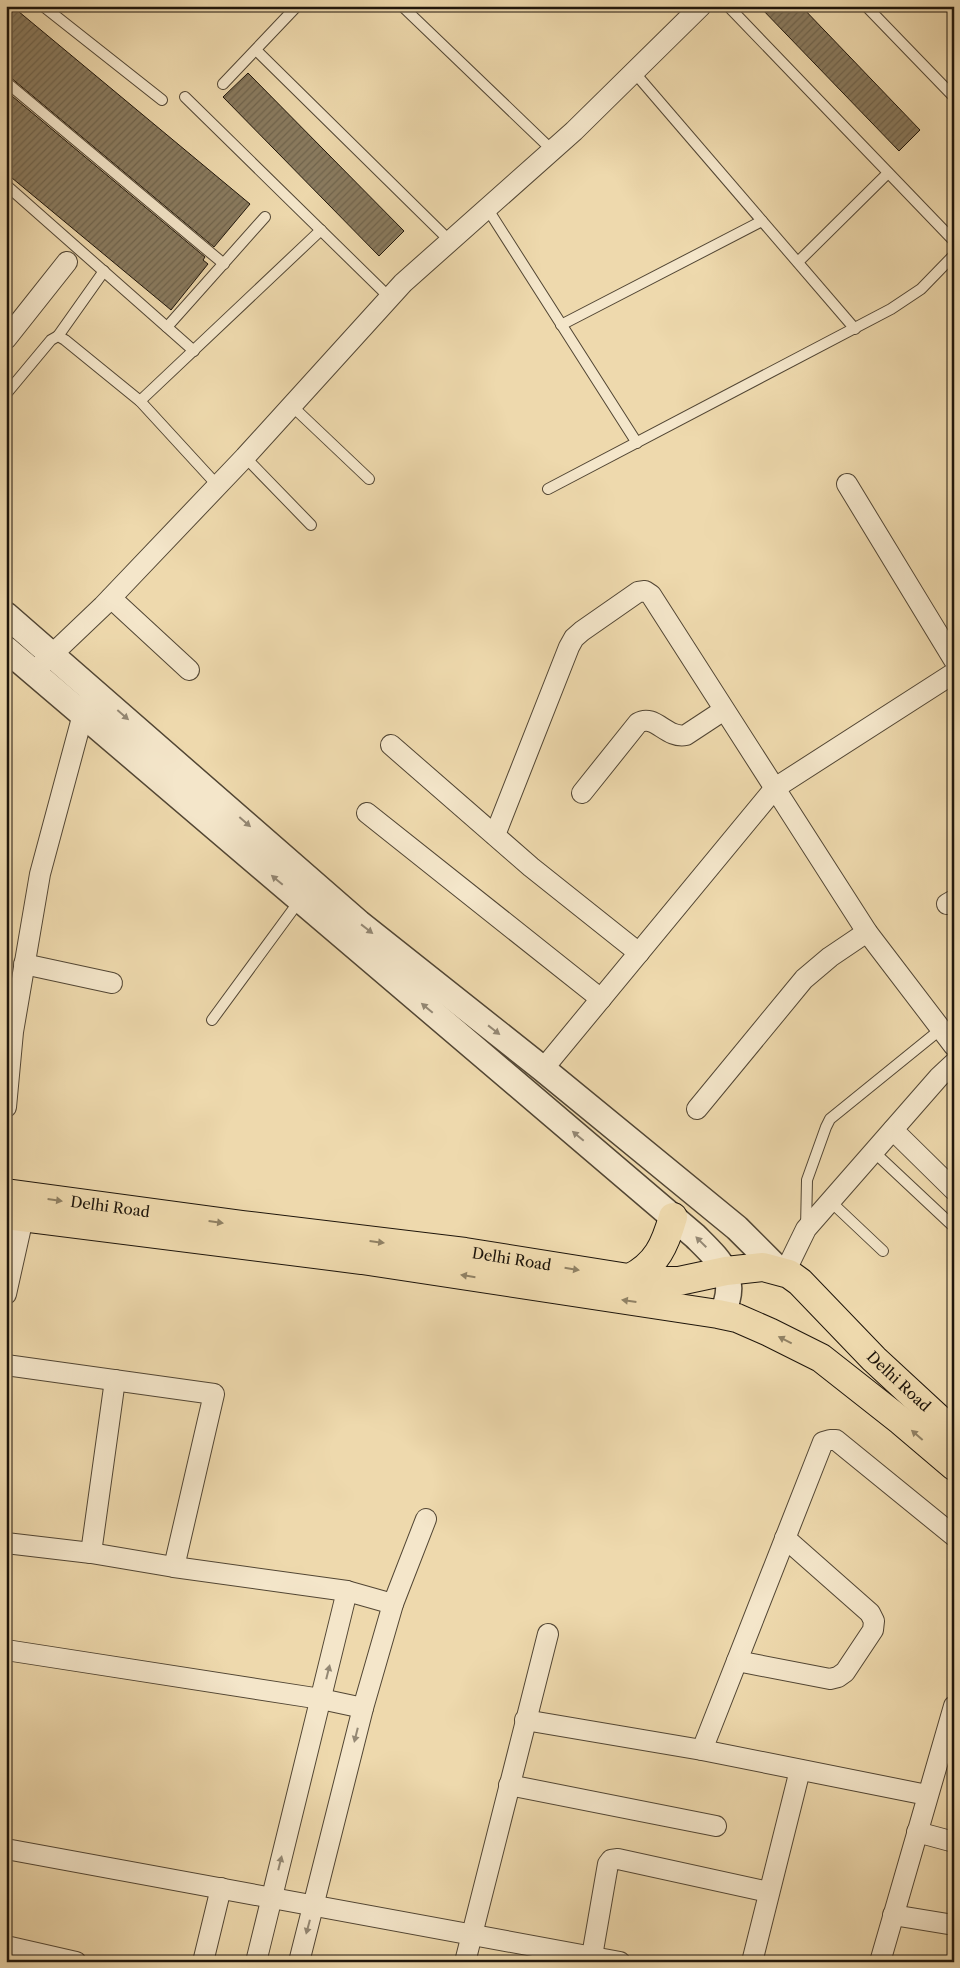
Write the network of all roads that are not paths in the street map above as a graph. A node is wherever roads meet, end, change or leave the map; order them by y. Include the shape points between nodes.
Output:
1 (44, 6) edge
2 (297, 6) edge
3 (402, 6) edge
4 (701, 6) edge
5 (728, 6) edge
6 (866, 6) edge
7 (256, 50) junction
8 (634, 72) junction
9 (6, 82) edge
10 (223, 84) dead end
11 (186, 97) dead end
12 (954, 97) edge
13 (162, 100) dead end
14 (552, 150) junction
15 (888, 173) junction
16 (6, 185) edge
17 (487, 208) junction
18 (265, 217) dead end
19 (762, 221) junction
20 (321, 230) junction
21 (450, 241) junction
22 (954, 242) edge
23 (954, 255) edge
24 (67, 262) dead end
25 (798, 262) junction
26 (224, 264) junction
27 (104, 272) junction
28 (390, 298) junction
29 (562, 324) junction
30 (167, 327) junction
31 (855, 329) junction
32 (58, 336) junction
33 (6, 339) edge
34 (194, 351) junction
35 (6, 394) edge
36 (140, 400) junction
37 (292, 406) junction
38 (637, 443) junction
39 (245, 457) junction
40 (369, 479) dead end
41 (847, 484) dead end
42 (218, 486) junction
43 (548, 489) dead end
44 (311, 526) dead end
45 (111, 598) junction
46 (6, 615) edge
47 (6, 650) edge
48 (53, 654) junction
49 (954, 660) edge
50 (189, 670) dead end
51 (33, 672) junction
52 (954, 673) edge
53 (91, 687) junction
54 (724, 710) junction
55 (83, 714) junction
56 (390, 745) dead end
57 (775, 788) junction
58 (582, 793) dead end
59 (367, 812) dead end
60 (495, 835) junction
61 (300, 900) junction
62 (867, 932) junction
63 (638, 953) junction
64 (24, 964) junction
65 (112, 983) dead end
66 (601, 999) junction
67 (212, 1020) dead end
68 (941, 1029) junction
69 (954, 1046) edge
70 (954, 1063) edge
71 (543, 1069) junction
72 (6, 1107) edge
73 (697, 1108) dead end
74 (893, 1130) junction
75 (874, 1152) junction
76 (954, 1190) edge
77 (830, 1201) junction
78 (15, 1205) edge
79 (673, 1217) junction
80 (954, 1227) edge
81 (806, 1229) junction
82 (884, 1251) dead end
83 (726, 1271) junction
84 (783, 1272) junction
85 (630, 1278) junction
86 (6, 1294) edge
87 (721, 1314) junction
88 (836, 1319) junction
89 (813, 1354) junction
90 (6, 1365) edge
91 (115, 1380) junction
92 (954, 1433) edge
93 (954, 1466) edge
94 (426, 1519) dead end
95 (954, 1536) edge
96 (785, 1538) junction
97 (6, 1543) edge
98 (91, 1553) junction
99 (174, 1567) junction
100 (347, 1591) junction
101 (392, 1604) junction
102 (548, 1634) dead end
103 (6, 1650) edge
104 (737, 1661) junction
105 (321, 1699) junction
106 (954, 1706) edge
107 (363, 1708) junction
108 (525, 1720) junction
109 (702, 1750) junction
110 (800, 1770) junction
111 (509, 1785) junction
112 (927, 1796) junction
113 (716, 1826) dead end
114 (916, 1832) junction
115 (954, 1842) edge
116 (6, 1848) edge
117 (221, 1888) junction
118 (769, 1892) junction
119 (272, 1897) junction
120 (314, 1904) junction
121 (893, 1915) junction
122 (954, 1925) edge
123 (472, 1934) junction
124 (6, 1946) edge
125 (592, 1956) junction
126 (76, 1962) edge
127 (203, 1962) edge
128 (256, 1962) edge
129 (299, 1962) edge
130 (465, 1962) edge
131 (620, 1962) edge
132 (752, 1962) edge
133 (880, 1962) edge

1 - 13 lane
2 - 7 lane
3 - 14 lane
4 - 8 street
5 - 15 lane
6 - 12 lane
7 - 10 lane
7 - 21 lane
8 - 14 street
8 - 19 lane
9 - 26 lane
11 - 20 lane
14 - 17 street
15 - 22 lane
15 - 25 lane
16 - 27 lane
17 - 21 street
17 - 29 lane
18 - 26 lane
19 - 25 lane
19 - 29 lane
20 - 28 lane
20 - 34 lane
21 - 28 street
23 - 31 lane via 920,289 891,310
24 - 33 street
25 - 31 lane
26 - 30 lane
27 - 30 lane
27 - 32 lane
28 - 37 street
29 - 38 lane
30 - 34 lane
31 - 38 lane
32 - 35 lane via 51,340
32 - 36 lane
34 - 36 lane
36 - 42 lane
37 - 39 street
37 - 40 lane
38 - 43 lane
39 - 42 street
39 - 44 lane
41 - 49 street
42 - 45 street
45 - 48 street
45 - 50 street
46 - 48 street
47 - 51 street
48 - 51 street
48 - 53 street
51 - 55 street
52 - 57 street
53 - 55 street
53 -> 71 street via 359,923
54 - 57 street
54 - 58 street via 679,737 650,720 643,720
54 - 60 street via 650,595 645,591 638,592 574,638
61 -> 55 street
55 - 64 street via 40,874
56 - 60 street
57 - 62 street
57 - 63 street
59 - 66 street
60 - 63 street
61 - 67 lane
79 -> 61 street
62 - 68 street
62 - 73 street via 823,962 804,980
63 - 66 street
64 - 65 street
64 - 72 street
66 - 71 street
68 - 69 street
68 - 81 lane via 830,1119 807,1180
70 - 74 street
71 - 84 street via 738,1228
74 - 75 street
74 - 76 street
75 - 77 street
75 - 80 lane
77 - 81 street
77 - 82 lane
78 -> 85 main road, Delhi Road via 253,1227 465,1252
78 - 86 street
87 -> 78 main road
83 -> 79 street via 715,1256
79 - 85 main road via 654,1260 644,1271
81 - 84 street
83 - 84 main road, Delhi Road via 763,1267
83 - 85 main road, Delhi Road via 679,1281
83 - 87 street via 728,1300
84 - 88 main road, Delhi Road via 800,1282
89 -> 87 main road via 737,1318
88 - 89 main road
88 - 92 main road, Delhi Road
93 -> 89 main road via 847,1377
90 - 91 street
91 - 98 street
91 - 99 street via 214,1394
94 - 101 street
95 - 96 street via 836,1440 830,1440 823,1442
96 - 104 street
96 - 104 street via 870,1613 874,1621 873,1630 845,1672 830,1679
97 - 98 street
98 - 99 street
99 - 100 street
100 - 101 street
105 -> 100 street
101 - 107 street
102 - 108 street
103 - 105 street
104 - 109 street
105 - 107 street
119 -> 105 street
106 - 112 street
107 -> 120 street
108 - 109 street
108 - 111 street
109 - 110 street
110 - 112 street
110 - 118 street
111 - 113 street
111 - 123 street
112 - 114 street
114 - 115 street
114 - 121 street
116 - 117 street
117 - 119 street
117 - 127 street
118 - 125 street via 611,1860
118 - 132 street
119 - 120 street
119 - 128 street
120 - 123 street
120 -> 129 street
121 - 122 street
121 - 133 street
123 - 125 street
123 - 130 street
124 - 126 street
125 - 131 street

